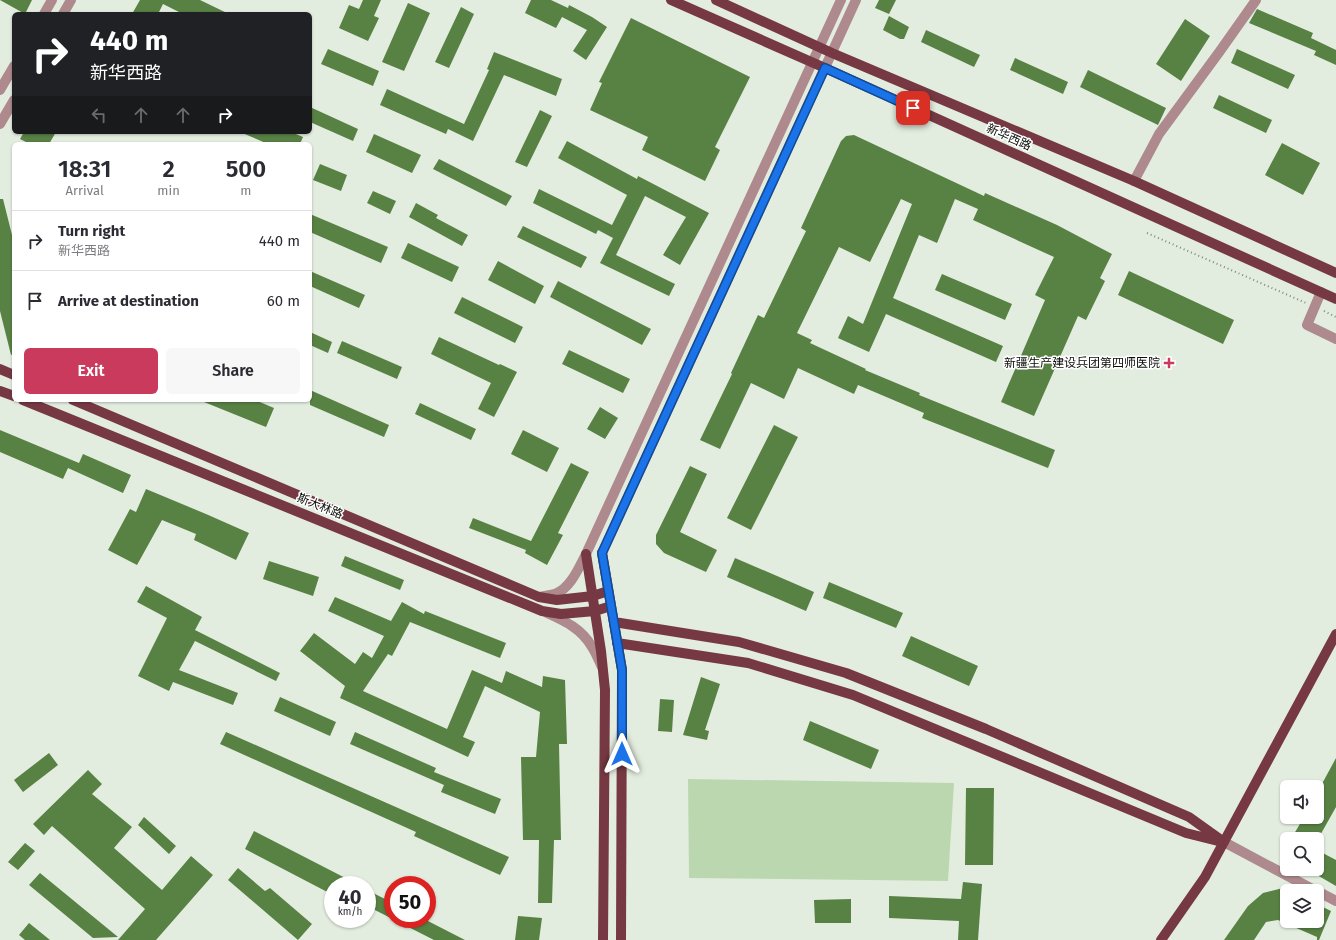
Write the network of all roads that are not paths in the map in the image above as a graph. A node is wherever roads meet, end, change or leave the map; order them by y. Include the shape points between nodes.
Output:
1 (52, 0) edge
2 (71, 0) edge
3 (671, 0) edge
4 (716, 0) edge
5 (841, 0) edge
6 (856, 0) edge
7 (1256, 0) edge
8 (45, 12) edge
9 (64, 12) edge
10 (819, 47) junction
11 (832, 53) junction
12 (812, 62) junction
13 (825, 68) junction
14 (12, 69) edge
15 (0, 90) edge
16 (12, 103) edge
17 (0, 124) edge
18 (1134, 181) junction
19 (1336, 273) edge
20 (1321, 292) junction
21 (1336, 299) edge
22 (1336, 339) edge
23 (0, 369) edge
24 (12, 374) edge
25 (0, 390) edge
26 (12, 395) edge
27 (28, 402) edge
28 (78, 402) edge
29 (602, 553) joint
30 (586, 554) junction
31 (608, 591) junction
32 (593, 596) junction
33 (540, 597) junction
34 (611, 606) junction
35 (542, 610) junction
36 (595, 611) junction
37 (614, 622) junction
38 (1336, 634) edge
39 (617, 643) junction
40 (604, 670) junction
41 (1224, 842) junction
42 (1304, 884) edge
43 (1324, 895) edge
44 (1336, 901) edge
45 (603, 940) edge
46 (621, 940) edge
47 (1161, 940) edge

1 - 8 street
2 - 9 street
3 - 12 main road, 新华西路
4 - 10 main road, 新华西路
5 - 10 street
6 - 11 street
7 - 18 street via 1158,134
10 - 11 main road, 新华西路
10 - 12 street
11 - 13 street
11 - 18 main road, 新华西路
12 - 13 main road, 新华西路
12 - 30 street
13 - 20 main road, 新华西路
13 - 29 street
14 - 15 street
16 - 17 street
18 - 19 main road, 新华西路
20 - 21 main road, 新华西路
20 - 22 street via 1307,325
23 - 24 main road
25 - 26 main road
27 - 35 main road, 斯大林路
28 - 33 main road, 斯大林路
29 - 31 main road
30 - 32 main road
30 - 33 street via 565,588
31 - 32 main road, 斯大林路
31 - 34 main road
32 - 33 main road, 斯大林路 via 557,600
32 - 36 main road
34 - 36 main road, 斯大林路
34 - 37 main road
35 - 36 main road, 斯大林路 via 561,614
35 - 40 street via 568,623 582,634 592,646
36 - 40 main road
37 - 39 main road
37 - 41 main road via 739,642 846,673 986,729 1189,817
38 - 41 main road
39 - 41 main road via 748,663 853,695 1186,833
39 - 46 main road via 622,670
40 - 45 main road
41 - 42 street
41 - 47 main road via 1205,877
43 - 44 street

